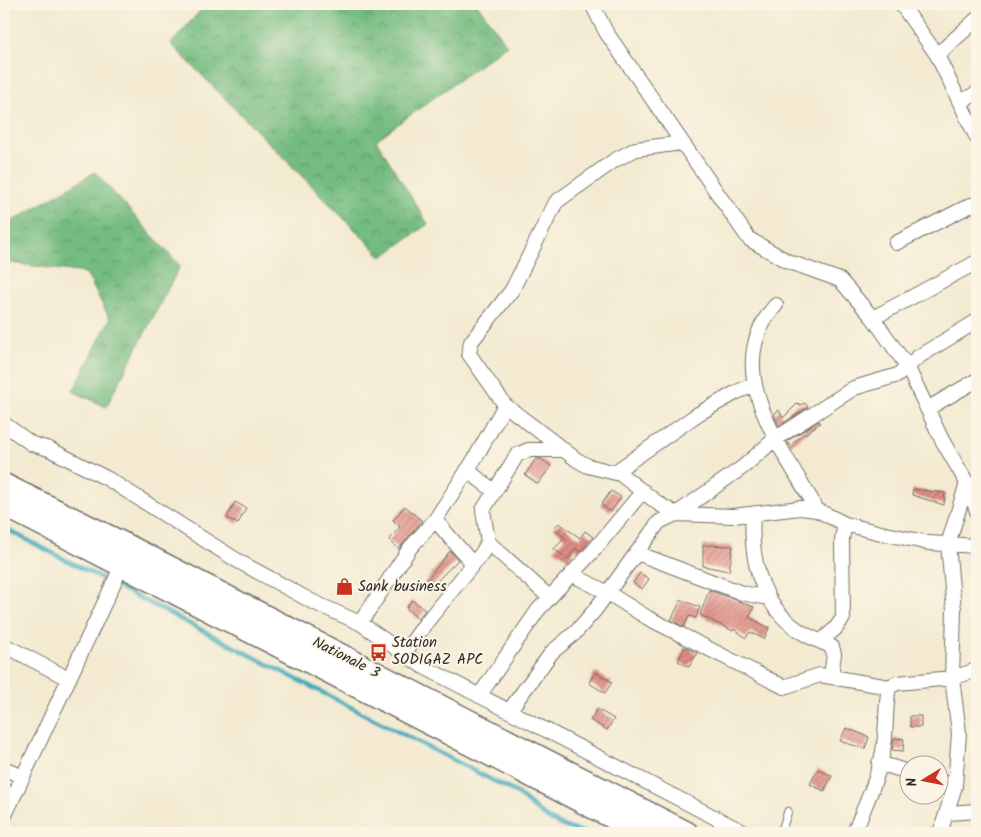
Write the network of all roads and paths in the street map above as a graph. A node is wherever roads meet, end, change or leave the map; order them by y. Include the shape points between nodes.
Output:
1 (592, 4) edge
2 (901, 4) edge
3 (977, 19) edge
4 (937, 54) junction
5 (977, 92) edge
6 (960, 102) junction
7 (977, 138) edge
8 (682, 143) junction
9 (974, 203) edge
10 (977, 218) edge
11 (896, 243) dead end
12 (977, 262) edge
13 (776, 305) dead end
14 (894, 308) junction
15 (873, 318) junction
16 (977, 322) edge
17 (888, 338) junction
18 (907, 366) junction
19 (977, 380) edge
20 (755, 384) junction
21 (505, 405) junction
22 (927, 409) junction
23 (4, 424) edge
24 (775, 440) junction
25 (560, 450) junction
26 (467, 470) junction
27 (615, 472) junction
28 (967, 483) junction
29 (4, 485) edge
30 (494, 491) junction
31 (643, 491) junction
32 (4, 505) edge
33 (817, 510) junction
34 (977, 511) edge
35 (676, 514) junction
36 (753, 514) junction
37 (435, 520) junction
38 (845, 524) junction
39 (488, 542) junction
40 (948, 544) junction
41 (977, 546) edge
42 (638, 553) junction
43 (126, 556) junction
44 (473, 564) junction
45 (571, 574) junction
46 (608, 593) junction
47 (550, 597) junction
48 (769, 598) junction
49 (360, 623) junction
50 (821, 642) junction
51 (4, 645) edge
52 (403, 655) junction
53 (977, 670) edge
54 (831, 676) junction
55 (952, 678) junction
56 (69, 679) junction
57 (889, 687) junction
58 (479, 696) junction
59 (508, 712) junction
60 (879, 763) junction
61 (4, 768) edge
62 (898, 769) edge
63 (22, 777) junction
64 (948, 784) edge
65 (955, 786) junction
66 (788, 811) dead end
67 (977, 811) edge
68 (948, 813) junction
69 (4, 818) edge
70 (643, 833) edge
71 (687, 833) edge
72 (745, 833) edge
73 (781, 833) edge
74 (854, 833) edge
75 (940, 833) edge

1 - 8 street via 606,32
2 - 4 street
3 - 4 street
4 - 6 street
5 - 6 street
6 - 7 street
8 - 15 street via 749,239 786,260 840,280
8 - 21 street via 636,150 615,160 556,202 512,290 468,350
9 - 10 street
9 - 11 street
12 - 14 street
13 - 20 street via 764,322 753,350
14 - 15 street
14 - 17 street
15 - 17 street
16 - 18 street
17 - 18 street
18 - 22 street
18 - 24 street via 889,379 854,388
19 - 22 street
20 - 24 street via 762,412
20 - 27 street via 698,414
21 - 25 street
21 - 26 street
22 - 28 street
23 - 49 street via 32,444 49,449 108,479 255,570
24 - 33 street
24 - 35 street
25 - 27 street via 588,466
25 - 30 street via 523,450
26 - 30 street
26 - 37 street
27 - 31 street
28 - 34 street
28 - 40 street
29 - 43 main road, Nationale 3
30 - 39 street via 483,510
31 - 35 street
31 - 45 street
32 - 43 main road, Nationale 3
33 - 36 street via 800,508
33 - 38 street
35 - 36 street
35 - 42 street via 659,522
36 - 48 street via 753,546 759,578
37 - 44 street
37 - 49 street via 410,548
38 - 40 street via 929,543
38 - 50 street via 842,538 843,618
39 - 44 street
39 - 47 street
40 - 41 street
40 - 55 street via 954,610
42 - 46 street
42 - 48 street via 742,593
43 - 56 street
43 - 70 main road, Nationale 3
43 - 71 main road, Nationale 3
44 - 52 street
45 - 46 street
45 - 47 street
46 - 54 street via 648,618 784,687 814,676
46 - 59 street via 575,633 552,652
47 - 58 street
48 - 50 street via 794,627
49 - 52 street
50 - 54 street via 834,651
51 - 56 street
52 - 58 street
53 - 55 street
54 - 57 street
55 - 57 street via 897,683
55 - 65 street via 959,733
56 - 63 street
57 - 60 street via 884,745
58 - 59 street
59 - 72 street
60 - 62 street
60 - 74 street
61 - 63 street
63 - 69 street
64 - 65 street
65 - 68 street
66 - 73 lane
67 - 68 street
68 - 75 street

